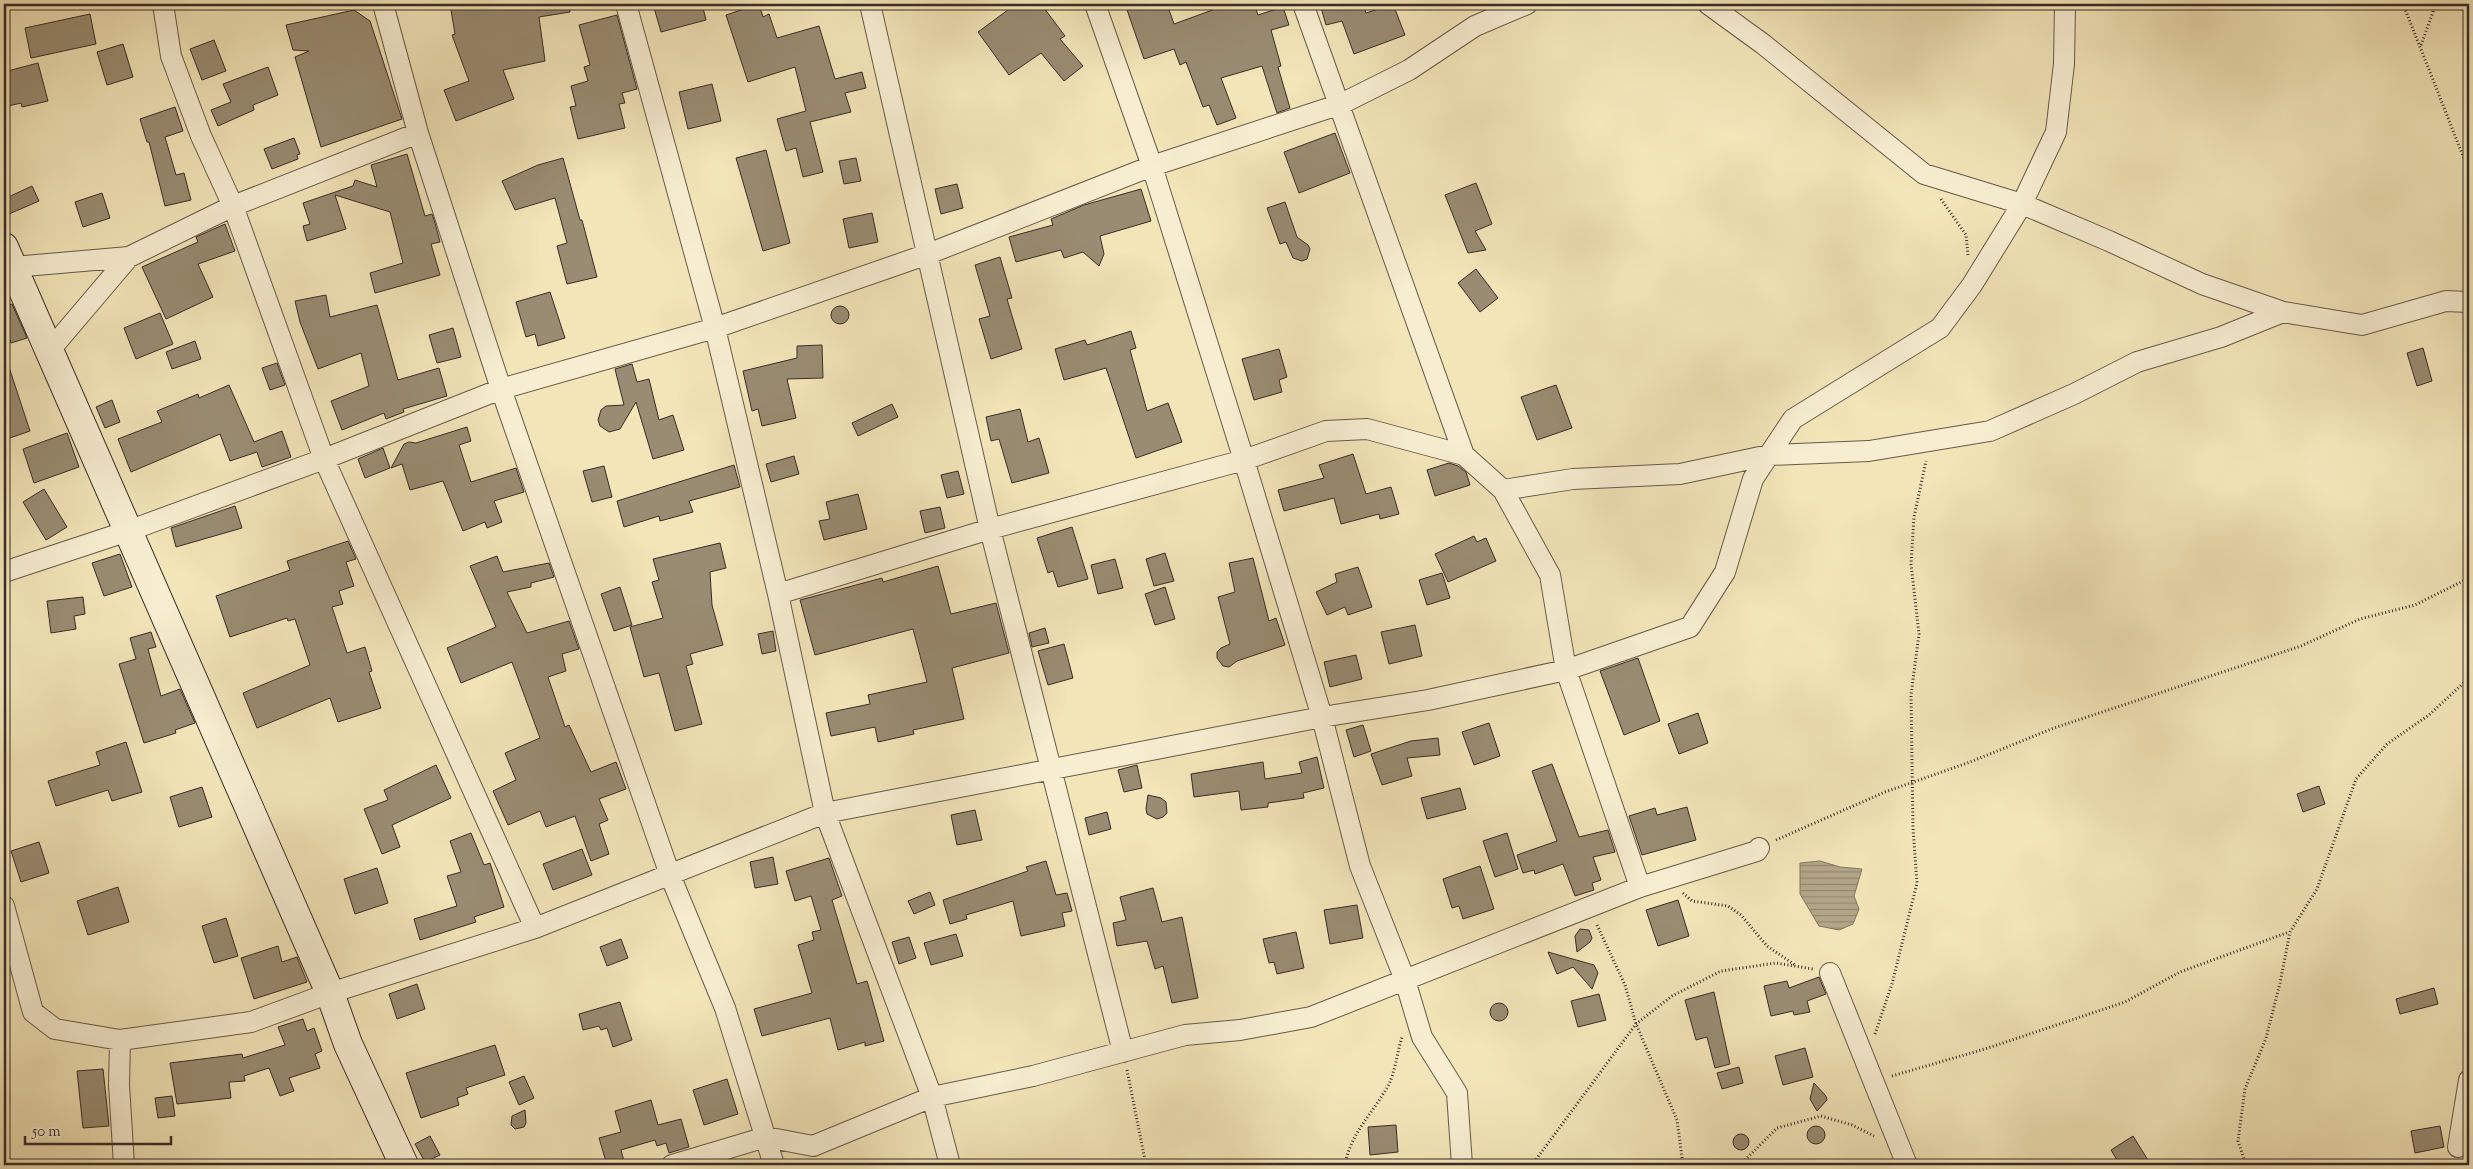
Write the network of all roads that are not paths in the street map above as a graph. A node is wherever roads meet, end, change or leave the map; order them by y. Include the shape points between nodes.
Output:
1 (163, 4) edge
2 (383, 4) edge
3 (626, 4) edge
4 (870, 4) edge
5 (1095, 4) edge
6 (1304, 4) edge
7 (1527, 4) edge
8 (1708, 4) edge
9 (2065, 4) edge
10 (1340, 104) junction
11 (418, 133) junction
12 (1152, 166) junction
13 (2022, 204) junction
14 (233, 206) junction
15 (928, 254) junction
16 (8, 257) edge
17 (129, 257) junction
18 (2469, 302) edge
19 (2283, 312) junction
20 (715, 328) junction
21 (50, 350) junction
22 (501, 389) junction
23 (1464, 455) junction
24 (1769, 455) junction
25 (324, 459) junction
26 (1244, 460) junction
27 (1503, 490) junction
28 (990, 529) junction
29 (128, 531) junction
30 (4, 572) edge
31 (778, 594) junction
32 (1566, 670) junction
33 (1322, 717) junction
34 (1052, 770) junction
35 (825, 813) junction
36 (1759, 848) road end
37 (670, 875) junction
38 (1640, 887) junction
39 (4, 906) edge
40 (534, 928) junction
41 (1830, 972) road end
42 (1405, 980) junction
43 (330, 993) junction
44 (120, 1040) junction
45 (1123, 1052) junction
46 (2469, 1080) edge
47 (932, 1097) junction
48 (766, 1137) junction
49 (2458, 1147) dead end
50 (1904, 1158) edge
51 (124, 1165) edge
52 (404, 1165) edge
53 (672, 1165) edge
54 (774, 1165) edge
55 (950, 1165) edge
56 (1462, 1165) edge

1 - 14 street via 172,56 201,136
2 - 11 street
3 - 20 street
4 - 15 street
5 - 12 street
6 - 10 street
7 - 10 street via 1475,26 1409,70
8 - 13 street via 1763,44 1924,174
9 - 13 street via 2064,64 2056,132
10 - 12 street
10 - 23 street
11 - 14 street
11 - 22 street
12 - 15 street
12 - 26 street
13 - 19 street via 2202,284
13 - 24 street via 1972,285 1940,328 1793,419
14 - 17 street
14 - 25 street
15 - 20 street
15 - 28 street
16 - 17 street
16 - 21 street
17 - 21 street
18 - 19 street via 2446,300 2362,325
19 - 24 street via 2221,337 2137,362 1990,431 1869,451
20 - 22 street
20 - 31 street
21 - 29 street
22 - 25 street
22 - 37 street
23 - 26 street via 1367,429 1326,430
23 - 27 street
24 - 27 street via 1680,474 1573,479
24 - 32 street via 1754,479 1725,572 1690,627
25 - 29 street
25 - 40 street
26 - 28 street
26 - 33 street
27 - 32 street via 1550,575
28 - 31 street
28 - 34 street
29 - 30 street
29 - 43 street
31 - 35 street
32 - 33 street via 1428,700
32 - 38 street
33 - 34 street
33 - 42 street via 1360,866
34 - 35 street
34 - 45 street
35 - 37 street
35 - 47 street
36 - 38 street
37 - 40 street
37 - 48 street via 725,1008
38 - 42 street
39 - 44 street via 33,1012 54,1029
40 - 43 street
41 - 50 street
42 - 45 street via 1311,1017 1240,1030 1186,1035
42 - 56 street via 1422,1037 1457,1093
43 - 44 street via 251,1022
43 - 52 street via 348,1044
44 - 51 street
45 - 47 street
46 - 49 street
47 - 48 street via 813,1146
47 - 55 street
48 - 53 street
48 - 54 street

